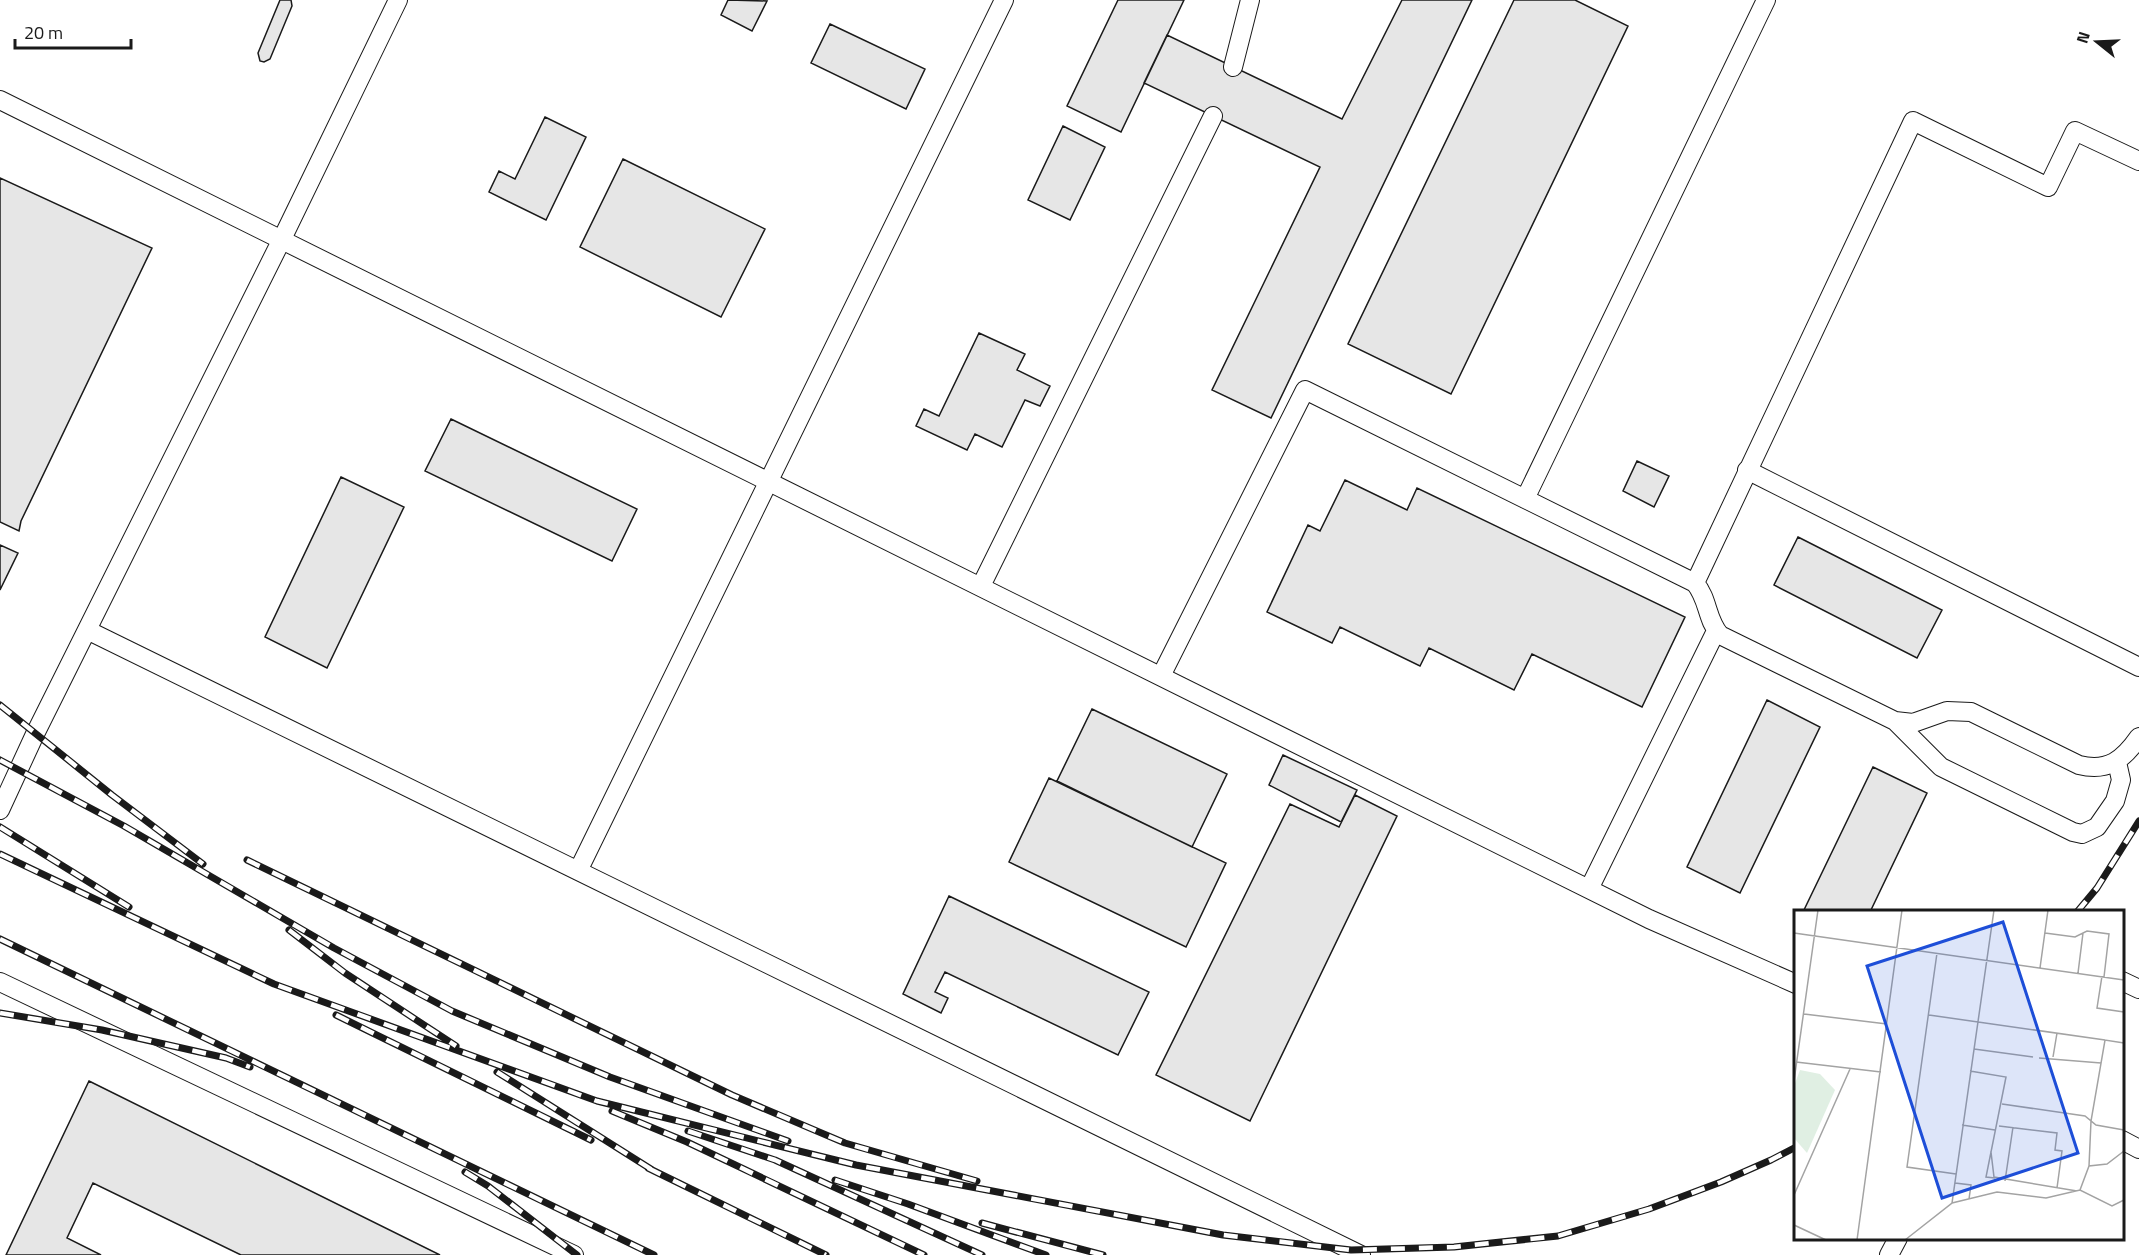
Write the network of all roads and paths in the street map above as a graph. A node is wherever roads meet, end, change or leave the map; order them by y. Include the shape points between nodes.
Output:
1 (398, 0) edge
2 (1004, 0) edge
3 (1250, 0) edge
4 (1766, 0) edge
5 (1233, 67) dead end
6 (0, 100) edge
7 (1213, 116) dead end
8 (2139, 161) edge
9 (282, 240) junction
10 (1747, 470) junction
11 (769, 482) junction
12 (1525, 499) junction
13 (1695, 583) junction
14 (981, 586) junction
15 (87, 630) junction
16 (1716, 631) junction
17 (2139, 667) edge
18 (1161, 676) junction
19 (1895, 721) junction
20 (2139, 737) edge
21 (2116, 762) junction
22 (0, 810) edge
23 (578, 871) junction
24 (1589, 889) junction
25 (0, 982) edge
26 (2124, 982) edge
27 (1794, 983) edge
28 (2139, 989) edge
29 (2124, 1141) edge
30 (2139, 1149) edge
31 (1898, 1240) edge
32 (542, 1248) edge
33 (574, 1255) edge
34 (1361, 1255) edge
35 (1890, 1255) edge

1 - 9 lane
2 - 11 lane
3 - 5 lane
4 - 12 lane
6 - 9 lane
7 - 14 lane
8 - 10 lane via 2075,130 2048,186 1913,121
9 - 11 lane
9 - 15 lane
10 - 13 lane
10 - 17 lane
11 - 14 lane
11 - 23 lane
12 - 13 lane
12 - 18 lane via 1305,390
13 - 16 lane via 1703,593
14 - 18 lane
15 - 22 lane
15 - 23 lane
16 - 19 lane
16 - 24 lane
18 - 24 lane
19 - 21 lane via 1913,723 1947,711 1971,712 2079,765 2093,768
19 - 21 lane via 1941,767 2082,834 2097,826 2115,801 2121,780
20 - 21 lane
23 - 34 lane
24 - 27 lane
25 - 32 lane
26 - 28 lane
29 - 30 lane
31 - 35 lane
32 - 33 lane

